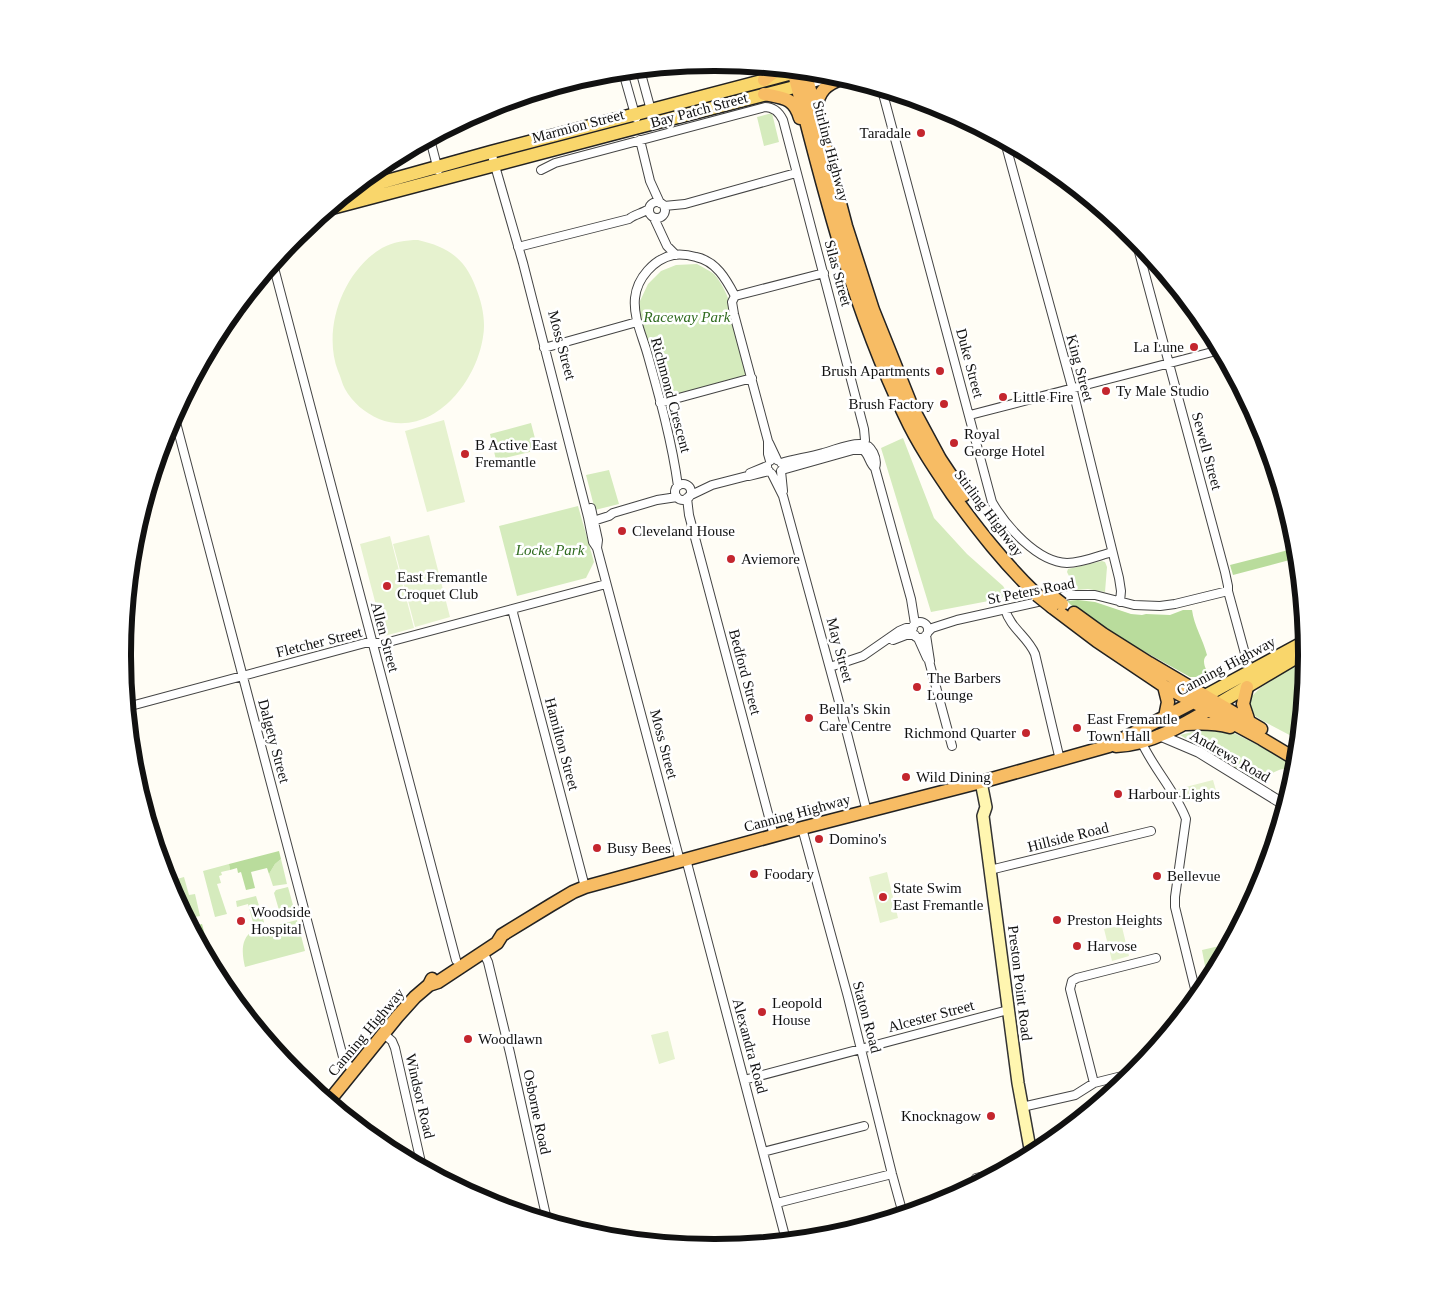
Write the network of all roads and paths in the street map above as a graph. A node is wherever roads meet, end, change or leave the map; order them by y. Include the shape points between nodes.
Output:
1 (772, 74) edge
2 (642, 76) edge
3 (795, 77) edge
4 (798, 77) edge
5 (625, 78) edge
6 (800, 78) edge
7 (801, 78) edge
8 (764, 80) junction
9 (833, 83) edge
10 (764, 94) junction
11 (884, 96) edge
12 (816, 109) junction
13 (778, 112) joint
14 (653, 117) junction
15 (637, 121) junction
16 (640, 140) junction
17 (431, 144) edge
18 (1007, 150) edge
19 (494, 151) junction
20 (497, 164) junction
21 (437, 167) junction
22 (541, 170) dead end
23 (796, 173) junction
24 (441, 180) junction
25 (367, 187) edge
26 (827, 201) junction
27 (342, 206) edge
28 (657, 211) junction
29 (520, 247) junction
30 (1139, 255) edge
31 (670, 256) junction
32 (275, 271) edge
33 (824, 273) junction
34 (738, 297) junction
35 (637, 322) junction
36 (546, 347) junction
37 (1213, 352) edge
38 (1169, 363) junction
39 (752, 378) junction
40 (1072, 388) junction
41 (660, 403) junction
42 (970, 415) junction
43 (177, 427) edge
44 (864, 447) junction
45 (775, 467) junction
46 (682, 492) junction
47 (591, 519) junction
48 (1112, 552) junction
49 (606, 584) junction
50 (1228, 588) junction
51 (1043, 594) junction
52 (1120, 602) junction
53 (1057, 606) junction
54 (512, 609) junction
55 (1005, 609) junction
56 (920, 630) junction
57 (373, 643) junction
58 (1298, 646) edge
59 (1298, 656) edge
60 (829, 664) junction
61 (1250, 672) junction
62 (242, 677) junction
63 (1164, 686) junction
64 (1246, 687) junction
65 (1205, 696) junction
66 (1193, 702) junction
67 (133, 705) edge
68 (1213, 707) junction
69 (1164, 717) junction
70 (1183, 725) junction
71 (1247, 726) junction
72 (1159, 735) junction
73 (1141, 741) junction
74 (1273, 741) junction
75 (952, 746) dead end
76 (1109, 746) junction
77 (1290, 747) edge
78 (1289, 754) edge
79 (1060, 760) junction
80 (977, 783) junction
81 (1279, 801) edge
82 (867, 812) junction
83 (802, 828) junction
84 (1151, 831) dead end
85 (774, 836) junction
86 (683, 860) junction
87 (990, 870) junction
88 (585, 887) junction
89 (502, 935) junction
90 (483, 952) junction
91 (1156, 958) dead end
92 (456, 960) junction
93 (429, 985) junction
94 (1194, 987) edge
95 (1008, 1010) junction
96 (384, 1034) junction
97 (861, 1048) junction
98 (354, 1071) junction
99 (1116, 1078) edge
100 (744, 1080) junction
101 (1094, 1084) junction
102 (333, 1096) edge
103 (1022, 1107) junction
104 (864, 1126) dead end
105 (1029, 1146) edge
106 (763, 1152) junction
107 (420, 1159) edge
108 (892, 1174) junction
109 (777, 1203) junction
110 (901, 1208) edge
111 (546, 1214) edge
112 (785, 1235) edge

1 - 8 highway
2 - 14 street
3 - 8 main road, Marmion Street
4 - 10 main road, Marmion Street
5 - 15 street
6 - 26 highway, Stirling Highway
7 - 12 highway, Stirling Highway
8 - 14 main road, Marmion Street
9 - 12 highway via 825,88
10 - 14 main road, Marmion Street
10 - 26 highway via 782,97 796,107 820,189
11 - 42 street, Duke Street
12 - 51 highway, Stirling Highway via 846,226 873,310 912,408 972,508
13 - 16 street, Bay Patch Street via 765,107
13 - 23 street, Silas Street via 783,120
14 - 15 main road, Marmion Street
15 - 19 main road, Marmion Street
15 - 20 main road, Marmion Street
16 - 22 street, Bay Patch Street via 555,162
16 - 28 street
17 - 21 street
18 - 40 street, King Street
19 - 20 street, Moss Street
19 - 21 main road, Marmion Street
20 - 24 main road, Marmion Street
20 - 29 street, Moss Street
21 - 24 street
21 - 25 main road, Marmion Street
23 - 28 street
23 - 33 street, Silas Street
24 - 27 main road, Marmion Street
26 - 51 highway, Stirling Highway via 867,327 905,417 928,460 978,530 1010,568
28 - 29 street
28 - 31 street
29 - 36 street, Moss Street
30 - 38 street, Sewell Street
31 - 34 street via 697,257 712,264
31 - 35 street, Richmond Crescent via 650,268 638,286 635,300
32 - 57 street, Allen Street
33 - 34 street
33 - 44 street, Silas Street via 864,429
34 - 39 street via 732,302 733,308
35 - 36 street
35 - 41 street, Richmond Crescent
36 - 47 street, Moss Street
37 - 38 street
38 - 40 street
38 - 50 street, Sewell Street
39 - 41 street
39 - 45 street via 768,454
40 - 42 street
40 - 48 street, King Street
41 - 46 street, Richmond Crescent
42 - 48 street, Duke Street via 992,502 1015,532 1047,558 1058,562 1072,562
43 - 62 street, Dalgety Street
44 - 45 street
44 - 56 street, Silas Street via 875,468
45 - 46 street
45 - 60 street, May Street
46 - 47 street
46 - 85 street, Bedford Street
47 - 49 street, Moss Street
48 - 52 street, King Street via 1121,591
49 - 54 street, Fletcher Street
49 - 86 street, Moss Street
50 - 52 street, St Peters Road via 1160,606
50 - 61 street, Sewell Street
51 - 53 highway, Stirling Highway, bridge
52 - 55 street, St Peters Road via 1095,595 1069,595
53 - 63 highway, Stirling Highway via 1097,641
53 - 65 highway, Stirling Highway
54 - 57 street, Fletcher Street via 386,643
54 - 88 street, Hamilton Street
55 - 56 street, St Peters Road via 952,619
55 - 79 street via 1010,621 1036,654
56 - 60 street, St Peters Road via 906,628 858,658
56 - 75 street, Silas Street
57 - 62 street, Fletcher Street
57 - 92 street, Allen Street
58 - 61 main road, Canning Highway
59 - 64 main road, Canning Highway
60 - 82 street, May Street
61 - 65 main road, Canning Highway
62 - 67 street, Fletcher Street
62 - 98 street, Dalgety Street via 344,1057
63 - 66 highway, Stirling Highway
63 - 69 highway via 1168,701
64 - 68 main road, Canning Highway
64 - 71 highway via 1243,704
65 - 66 highway, Canning Highway
65 - 68 highway, Stirling Highway
66 - 68 highway, Stirling Highway
66 - 69 highway, Canning Highway
68 - 70 highway, Canning Highway
68 - 71 highway, Stirling Highway
69 - 76 highway, Canning Highway
70 - 71 highway
70 - 72 highway, Canning Highway
71 - 74 highway, Stirling Highway
72 - 73 highway, Canning Highway
72 - 81 street, Andrews Road via 1199,752
73 - 76 highway, Canning Highway
73 - 94 street via 1186,819 1175,907
74 - 77 highway, Stirling Highway
74 - 78 highway, Stirling Highway
76 - 79 highway, Canning Highway
79 - 80 highway, Canning Highway
80 - 82 highway, Canning Highway
80 - 87 main road, Preston Point Road via 978,809 983,816
82 - 83 highway, Canning Highway
83 - 85 highway, Canning Highway
83 - 97 street, Staton Road
84 - 87 street, Hillside Road
85 - 86 highway, Canning Highway
86 - 88 highway, Canning Highway
86 - 100 street, Alexandra Road
87 - 95 main road, Preston Point Road
88 - 89 highway, Canning Highway
89 - 90 highway, Canning Highway via 497,943
89 - 92 highway, Canning Highway via 492,936
90 - 93 highway, Canning Highway
90 - 111 street, Osborne Road via 508,1044
91 - 101 street via 1077,978 1070,984
92 - 93 highway, Canning Highway via 433,976
93 - 96 highway, Canning Highway
95 - 97 street, Alcester Street
95 - 103 main road, Preston Point Road
96 - 98 highway, Canning Highway
96 - 107 street, Windsor Road via 395,1048
97 - 100 street, Alcester Street
97 - 108 street, Staton Road
98 - 102 highway, Canning Highway
99 - 101 street
100 - 106 street, Alexandra Road
101 - 103 street via 1075,1095
103 - 105 main road, Preston Point Road
104 - 106 street
106 - 109 street, Alexandra Road
108 - 109 street
108 - 110 street, Staton Road
109 - 112 street, Alexandra Road

